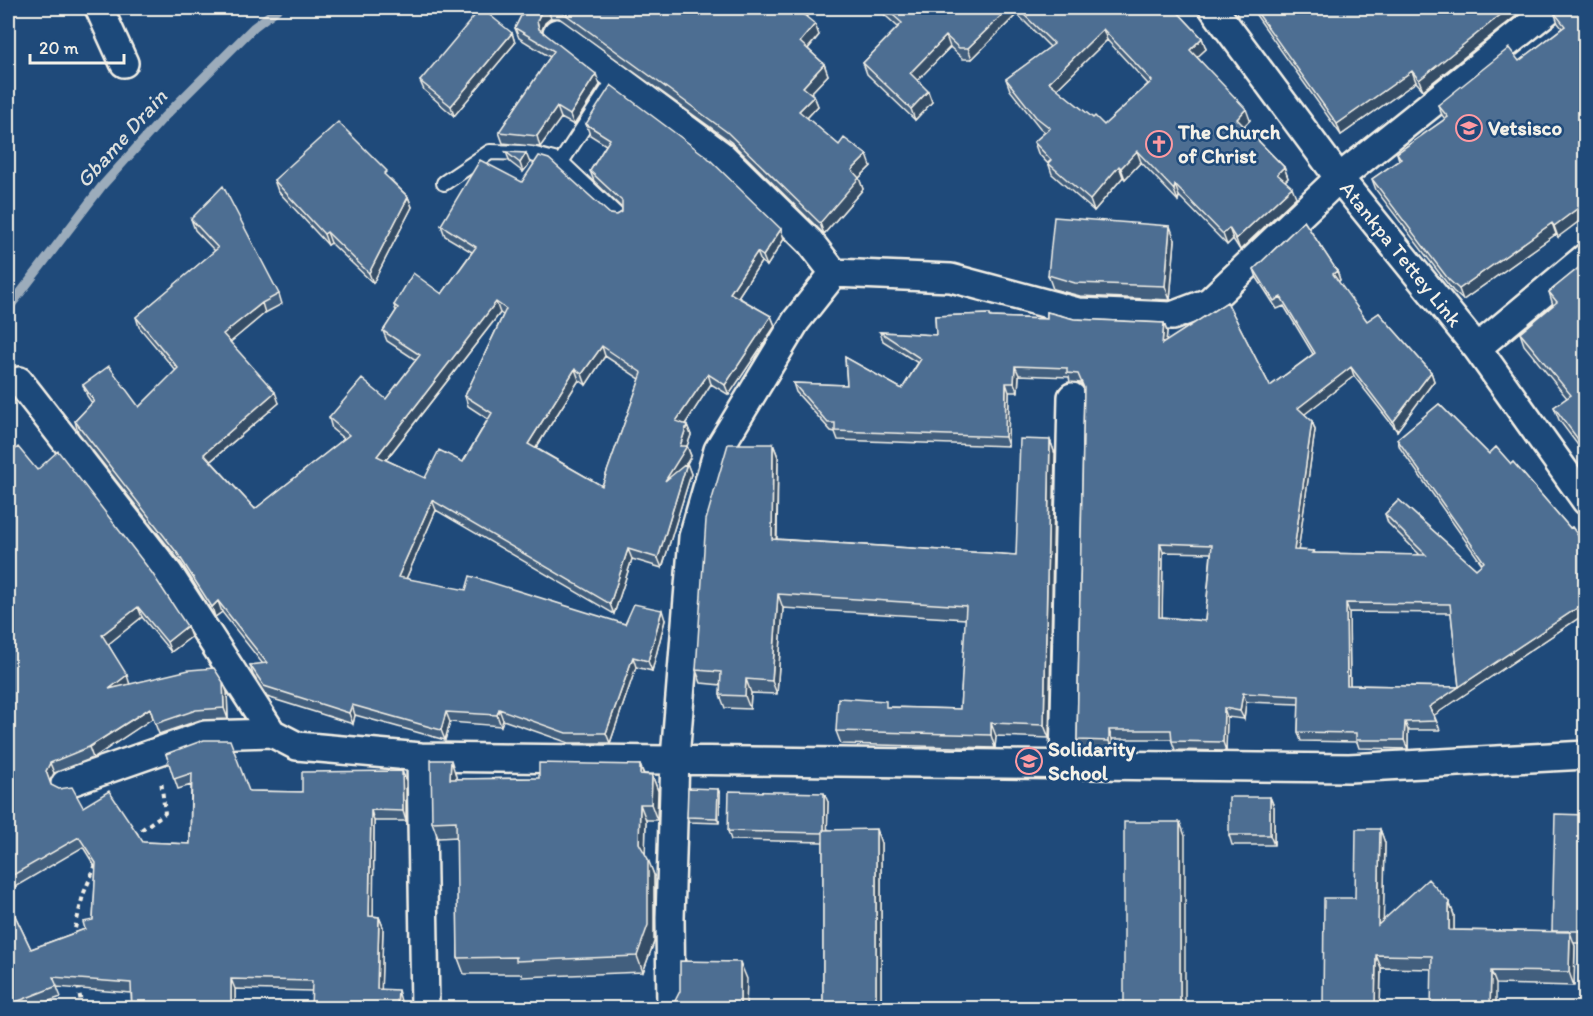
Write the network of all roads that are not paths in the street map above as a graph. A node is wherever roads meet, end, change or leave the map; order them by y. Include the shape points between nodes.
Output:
1 (99, 8) edge
2 (1214, 8) edge
3 (1551, 8) edge
4 (557, 33) dead end
5 (124, 63) dead end
6 (616, 76) junction
7 (561, 162) junction
8 (1339, 178) junction
9 (444, 183) dead end
10 (619, 217) edge
11 (1586, 257) edge
12 (834, 273) junction
13 (1477, 348) junction
14 (19, 381) dead end
15 (1072, 397) dead end
16 (1586, 501) edge
17 (272, 733) junction
18 (1586, 755) edge
19 (421, 757) junction
20 (675, 758) junction
21 (1064, 764) junction
22 (65, 784) dead end
23 (425, 1008) edge
24 (671, 1008) edge

1 - 5 street
2 - 8 street, Atankpa Tettey Link
3 - 8 street
4 - 6 street
6 - 7 lane
6 - 12 street via 721,155 810,243
7 - 9 lane via 528,153 490,152
7 - 10 lane
8 - 12 street via 1209,302 1172,316 1078,312 951,278
8 - 13 street, Atankpa Tettey Link
11 - 13 street
12 - 20 street via 796,321 718,450 692,550
13 - 16 street, Atankpa Tettey Link
14 - 17 street via 169,574
15 - 21 street
17 - 19 street via 297,746
17 - 22 street via 205,735
18 - 21 street via 1348,768
19 - 20 street
19 - 23 street
20 - 21 street
20 - 24 street

